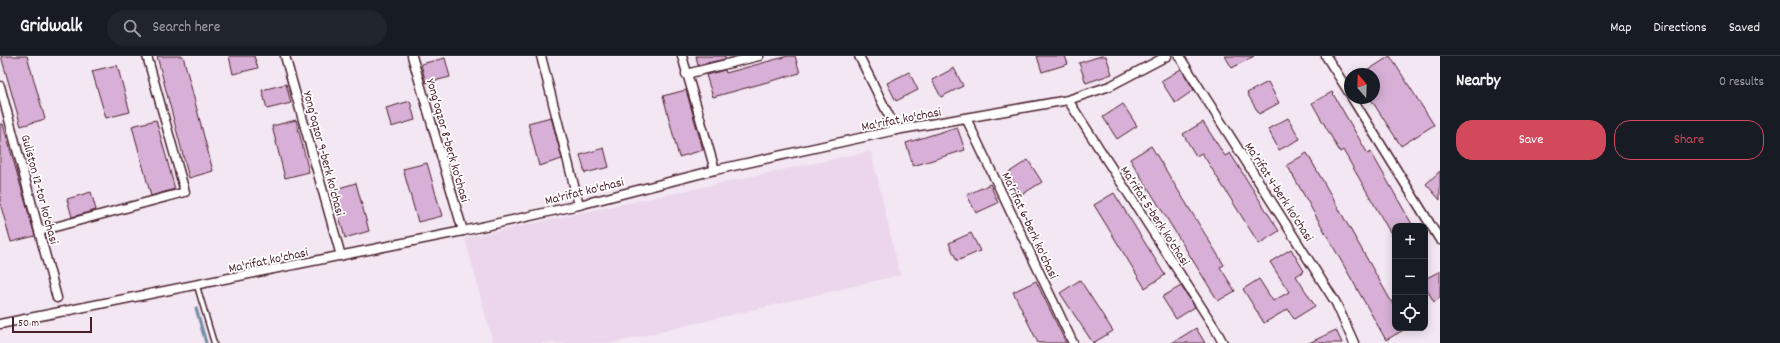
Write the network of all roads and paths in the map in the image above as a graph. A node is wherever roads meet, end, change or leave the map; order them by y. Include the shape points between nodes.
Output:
1 (147, 56) edge
2 (285, 56) edge
3 (412, 56) edge
4 (541, 56) edge
5 (682, 56) edge
6 (758, 56) edge
7 (858, 56) edge
8 (1167, 56) edge
9 (1179, 56) edge
10 (1326, 56) edge
11 (686, 74) junction
12 (1344, 84) edge
13 (0, 86) edge
14 (1068, 100) junction
15 (1356, 104) edge
16 (966, 118) junction
17 (896, 130) junction
18 (716, 170) junction
19 (579, 205) junction
20 (40, 231) junction
21 (463, 231) junction
22 (1440, 240) edge
23 (341, 256) junction
24 (197, 286) junction
25 (57, 298) dead end
26 (0, 324) edge
27 (214, 343) edge
28 (1073, 343) edge
29 (1223, 343) edge
30 (1354, 343) edge

1 - 20 street via 185,192
2 - 23 street, Yong‘oqzor 9-berk ko'chasi
3 - 21 street, Yong‘oqzor 8-berk ko'chasi
4 - 19 street
5 - 11 street
6 - 11 street
7 - 17 street
8 - 14 street, Ma'rifat ko'chasi via 1110,86
9 - 30 street, Ma’rifat 4-berk ko'chasi via 1336,303
10 - 12 street
11 - 18 street
13 - 20 street, Guliston 12-tor ko'chasi
14 - 16 street, Ma'rifat ko'chasi
14 - 29 street, Ma’rifat 5-berk ko'chasi
15 - 22 street
16 - 17 street, Ma'rifat ko'chasi
16 - 28 street, Ma’rifat 6-berk ko'chasi
17 - 18 street, Ma'rifat ko'chasi
18 - 19 street, Ma'rifat ko'chasi
19 - 21 street, Ma'rifat ko'chasi
20 - 25 street, Guliston 12-tor ko'chasi
21 - 23 street, Ma'rifat ko'chasi
23 - 24 street, Ma'rifat ko'chasi
24 - 26 street, Ma'rifat ko'chasi
24 - 27 lane

